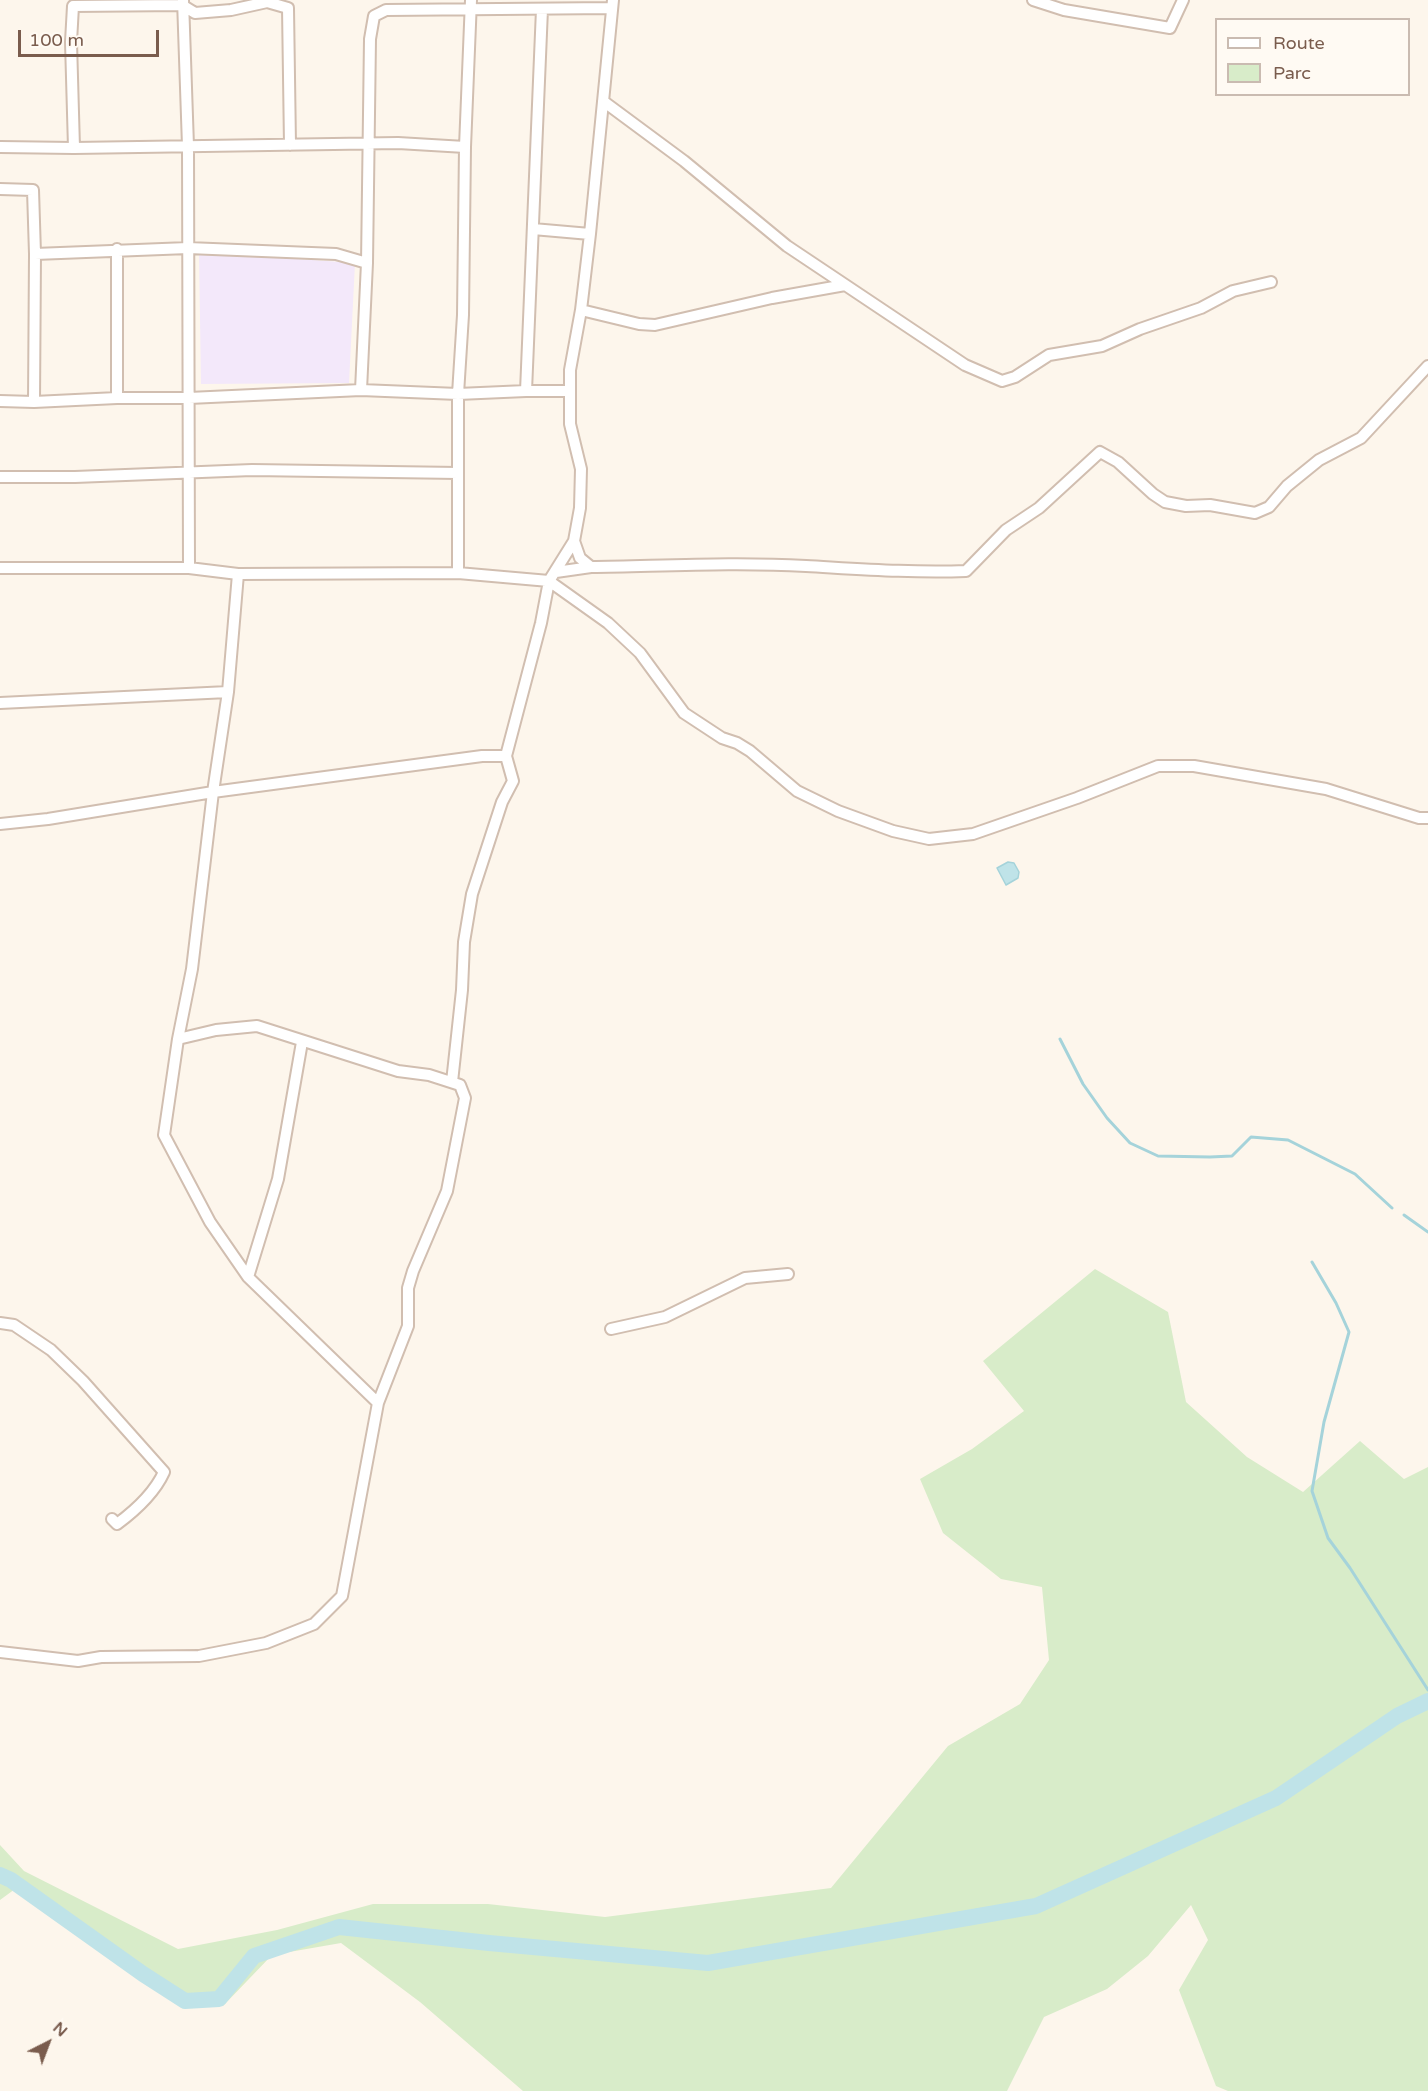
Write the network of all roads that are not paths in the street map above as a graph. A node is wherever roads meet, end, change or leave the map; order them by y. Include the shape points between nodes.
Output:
1 (1033, 0) edge
2 (1183, 0) edge
3 (183, 3) edge
4 (612, 4) edge
5 (471, 5) edge
6 (542, 9) junction
7 (603, 100) junction
8 (368, 144) junction
9 (290, 145) junction
10 (188, 146) junction
11 (0, 147) edge
12 (465, 147) junction
13 (75, 148) junction
14 (0, 189) edge
15 (533, 229) junction
16 (590, 234) junction
17 (188, 248) junction
18 (117, 249) junction
19 (35, 254) junction
20 (367, 262) junction
21 (1271, 282) dead end
22 (845, 285) junction
23 (581, 310) junction
24 (1428, 366) edge
25 (361, 390) junction
26 (526, 391) junction
27 (569, 391) junction
28 (458, 394) junction
29 (117, 398) junction
30 (189, 398) junction
31 (0, 401) edge
32 (34, 402) junction
33 (189, 471) junction
34 (458, 472) junction
35 (0, 477) edge
36 (574, 541) junction
37 (591, 567) junction
38 (0, 568) edge
39 (189, 568) junction
40 (458, 573) junction
41 (238, 574) junction
42 (552, 576) junction
43 (228, 692) junction
44 (0, 703) edge
45 (506, 756) junction
46 (213, 792) junction
47 (1428, 818) edge
48 (0, 824) edge
49 (178, 1039) junction
50 (302, 1042) junction
51 (452, 1082) junction
52 (788, 1274) dead end
53 (248, 1277) junction
54 (0, 1323) edge
55 (611, 1329) dead end
56 (378, 1403) junction
57 (112, 1519) dead end
58 (0, 1652) edge

1 - 2 street via 1064,10 1170,28
3 - 9 street via 195,14 267,2 288,8
3 - 10 street
3 - 13 street via 73,6
4 - 6 street
4 - 7 street
5 - 6 street
5 - 8 street via 386,10 374,16
5 - 12 street
6 - 15 street
7 - 16 street
7 - 22 street via 787,246
8 - 9 street
8 - 12 street
8 - 20 street
9 - 10 street
10 - 13 street
10 - 17 street
11 - 13 street
12 - 28 street via 464,315
14 - 19 street via 33,190
15 - 16 street
15 - 26 street
16 - 23 street
17 - 18 street
17 - 20 street via 336,254
17 - 30 street
18 - 19 street
18 - 29 street
19 - 32 street
20 - 25 street
21 - 22 street via 1233,291 1201,308 1140,328 1102,346 1049,355 1002,381 965,364
22 - 23 street via 655,325
23 - 27 street
24 - 37 street via 1361,438 1320,460 1287,486 1269,507 1255,513 1165,502 1118,462 1100,452 1039,508 1006,530 966,571 919,573 736,565
25 - 28 street
25 - 30 street
26 - 27 street
26 - 28 street
27 - 36 street via 570,424 581,469
28 - 34 street
29 - 30 street
29 - 32 street
30 - 33 street
31 - 32 street
33 - 34 street
33 - 35 street
33 - 39 street
34 - 40 street
36 - 37 street via 580,558
36 - 42 street
37 - 42 street
38 - 39 street
39 - 41 street
40 - 41 street
40 - 42 street
41 - 43 street
42 - 45 street
42 - 47 street via 640,653 684,713 750,751 814,801 893,831 929,838 973,834 1158,766 1194,766 1326,789
43 - 44 street
43 - 46 street
45 - 46 street
45 - 51 street via 513,782 502,802 472,894
46 - 48 street
46 - 49 street via 192,969
49 - 50 street via 257,1026
49 - 53 street via 164,1135 210,1222
50 - 51 street via 398,1071
50 - 53 street via 278,1179
51 - 56 street via 460,1085 465,1098 447,1191 413,1271 408,1288 408,1326
52 - 55 street via 745,1278 665,1317
53 - 56 street
54 - 57 street via 14,1325 51,1350 164,1472 135,1510 117,1524
56 - 58 street via 342,1596 314,1624 266,1643 199,1656 101,1657 78,1661

